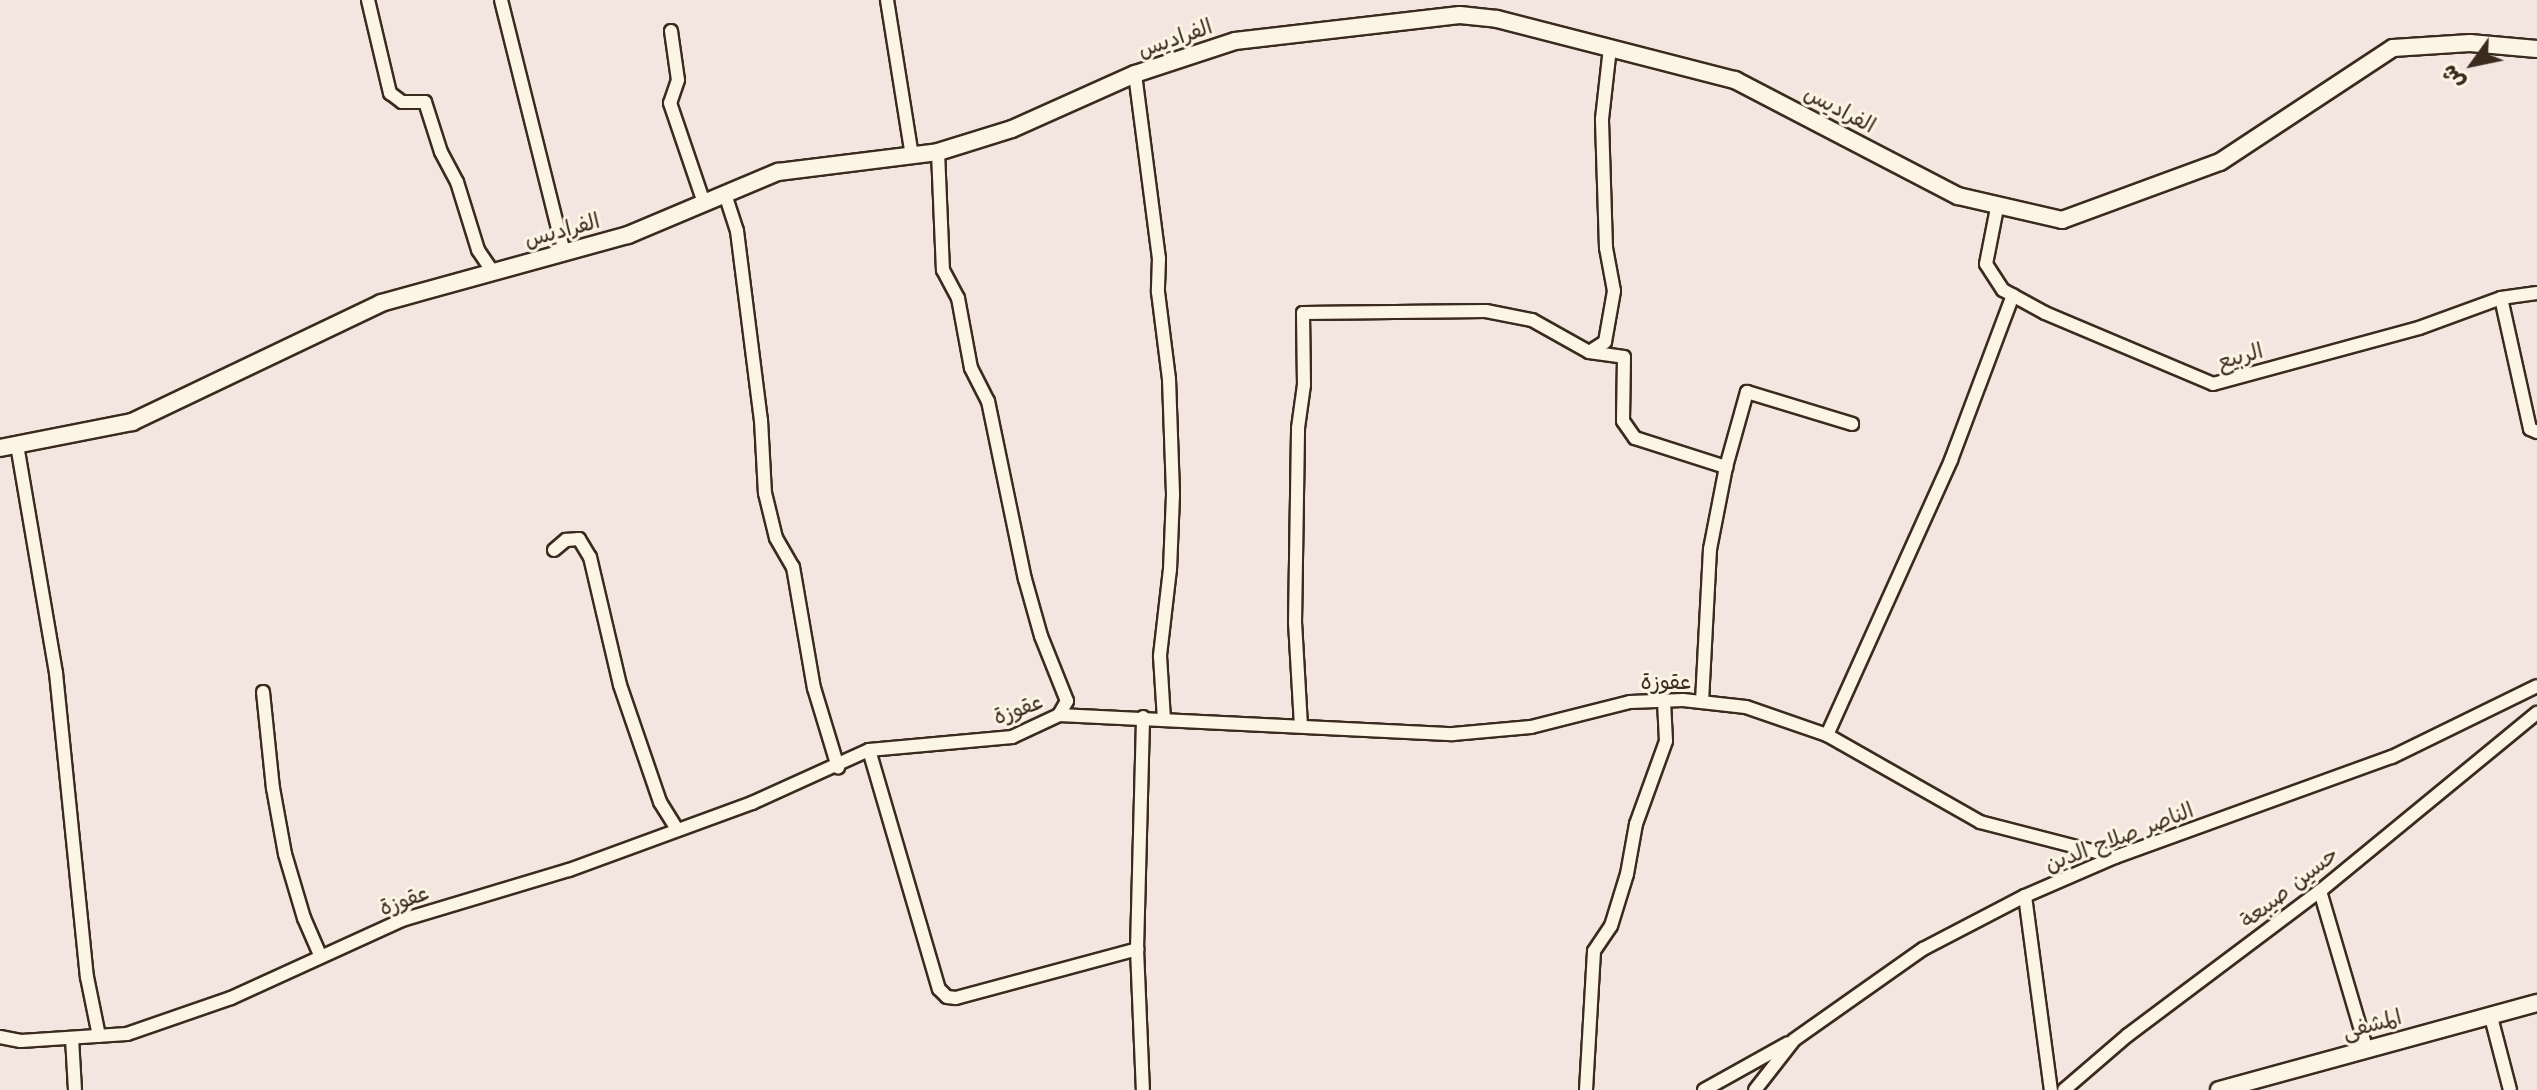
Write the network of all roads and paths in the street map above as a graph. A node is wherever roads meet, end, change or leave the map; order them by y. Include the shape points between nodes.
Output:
1 (368, 0) edge
2 (501, 0) edge
3 (887, 0) edge
4 (671, 31) dead end
5 (1610, 48) junction
6 (2537, 49) edge
7 (1135, 74) junction
8 (938, 152) junction
9 (912, 156) junction
10 (725, 194) junction
11 (704, 203) junction
12 (1997, 208) junction
13 (564, 253) junction
14 (493, 272) junction
15 (2537, 293) edge
16 (2013, 295) junction
17 (2501, 298) junction
18 (1589, 352) junction
19 (1852, 424) dead end
20 (2537, 432) edge
21 (8, 446) edge
22 (1726, 467) junction
23 (554, 550) dead end
24 (2537, 686) edge
25 (263, 692) dead end
26 (1664, 701) junction
27 (1702, 702) junction
28 (2537, 713) edge
29 (1059, 715) junction
30 (1143, 717) junction
31 (1164, 719) junction
32 (1301, 726) junction
33 (1827, 735) junction
34 (869, 750) junction
35 (838, 767) junction
36 (677, 829) junction
37 (2115, 857) junction
38 (2320, 891) junction
39 (2025, 896) junction
40 (1137, 949) junction
41 (320, 955) junction
42 (2537, 1003) edge
43 (2491, 1017) junction
44 (99, 1036) junction
45 (0, 1037) edge
46 (72, 1038) junction
47 (1794, 1040) junction
48 (2366, 1047) junction
49 (75, 1090) edge
50 (1143, 1090) edge
51 (1586, 1090) edge
52 (1704, 1090) edge
53 (1755, 1090) edge
54 (2051, 1090) edge
55 (2064, 1090) edge
56 (2219, 1090) edge
57 (2510, 1090) edge

1 - 14 street via 390,93 402,102 425,102 478,250
2 - 13 street
3 - 9 street
4 - 11 street via 678,80 670,103
5 - 7 street, الفراديس via 1497,19 1460,15 1235,41
5 - 12 street, الفراديس via 1735,80 1958,196
5 - 18 street via 1602,119 1606,248 1614,291 1605,342
6 - 12 street, الفراديس via 2470,43 2393,48 2220,162 2062,220
7 - 8 street, الفراديس via 1012,129
7 - 31 street via 1169,379 1173,495 1160,656
8 - 9 street, الفراديس
8 - 29 street via 943,270 958,298 971,368 988,401 1025,579 1067,701
9 - 10 street, الفراديس via 778,172
10 - 11 street, الفراديس
10 - 35 street via 737,231 765,493 776,538 793,567 814,688
11 - 13 street, الفراديس via 628,235
12 - 16 street, الربيع via 1986,264 2003,290
13 - 14 street, الفراديس
14 - 21 street, الفراديس via 381,303 132,422
15 - 17 street, الربيع
16 - 17 street, الربيع via 2213,384 2419,328
16 - 33 street via 1951,460
17 - 20 street via 2530,429
18 - 22 street via 1624,357 1623,421 1635,438
18 - 32 street via 1532,320 1486,311 1303,313 1295,610
19 - 22 street via 1747,392
21 - 44 street via 56,673 87,977
22 - 27 street via 1710,549
23 - 36 street via 566,540 579,539 590,557 620,685 660,802
24 - 37 street, الناصر صلاح الدين via 2392,757
25 - 41 street via 285,854
26 - 27 street, عقوزة
26 - 32 street, عقوزة via 1630,702 1531,727 1453,734
26 - 51 street via 1666,741 1636,824 1611,926 1594,951
27 - 33 street, عقوزة via 1746,707
28 - 38 street, حسين صيبعة
29 - 30 street, عقوزة
29 - 34 street, عقوزة via 1012,737
30 - 31 street, عقوزة
30 - 40 street
31 - 32 street, عقوزة
33 - 37 street, عقوزة via 1980,822
34 - 35 street, عقوزة
34 - 40 street via 939,989 947,997
35 - 36 street, عقوزة
36 - 41 street, عقوزة via 569,870 412,916
37 - 39 street, الناصر صلاح الدين
38 - 48 street
38 - 55 street, حسين صيبعة via 2128,1035
39 - 47 street, الناصر صلاح الدين via 1923,949
39 - 54 street
40 - 50 street
41 - 44 street, عقوزة via 231,998 127,1034
42 - 43 street, المشفى
43 - 48 street, المشفى
43 - 57 street
44 - 46 street, عقوزة
45 - 46 street, عقوزة
46 - 49 street
47 - 52 street
47 - 53 street, الناصر صلاح الدين
48 - 56 street, المشفى

